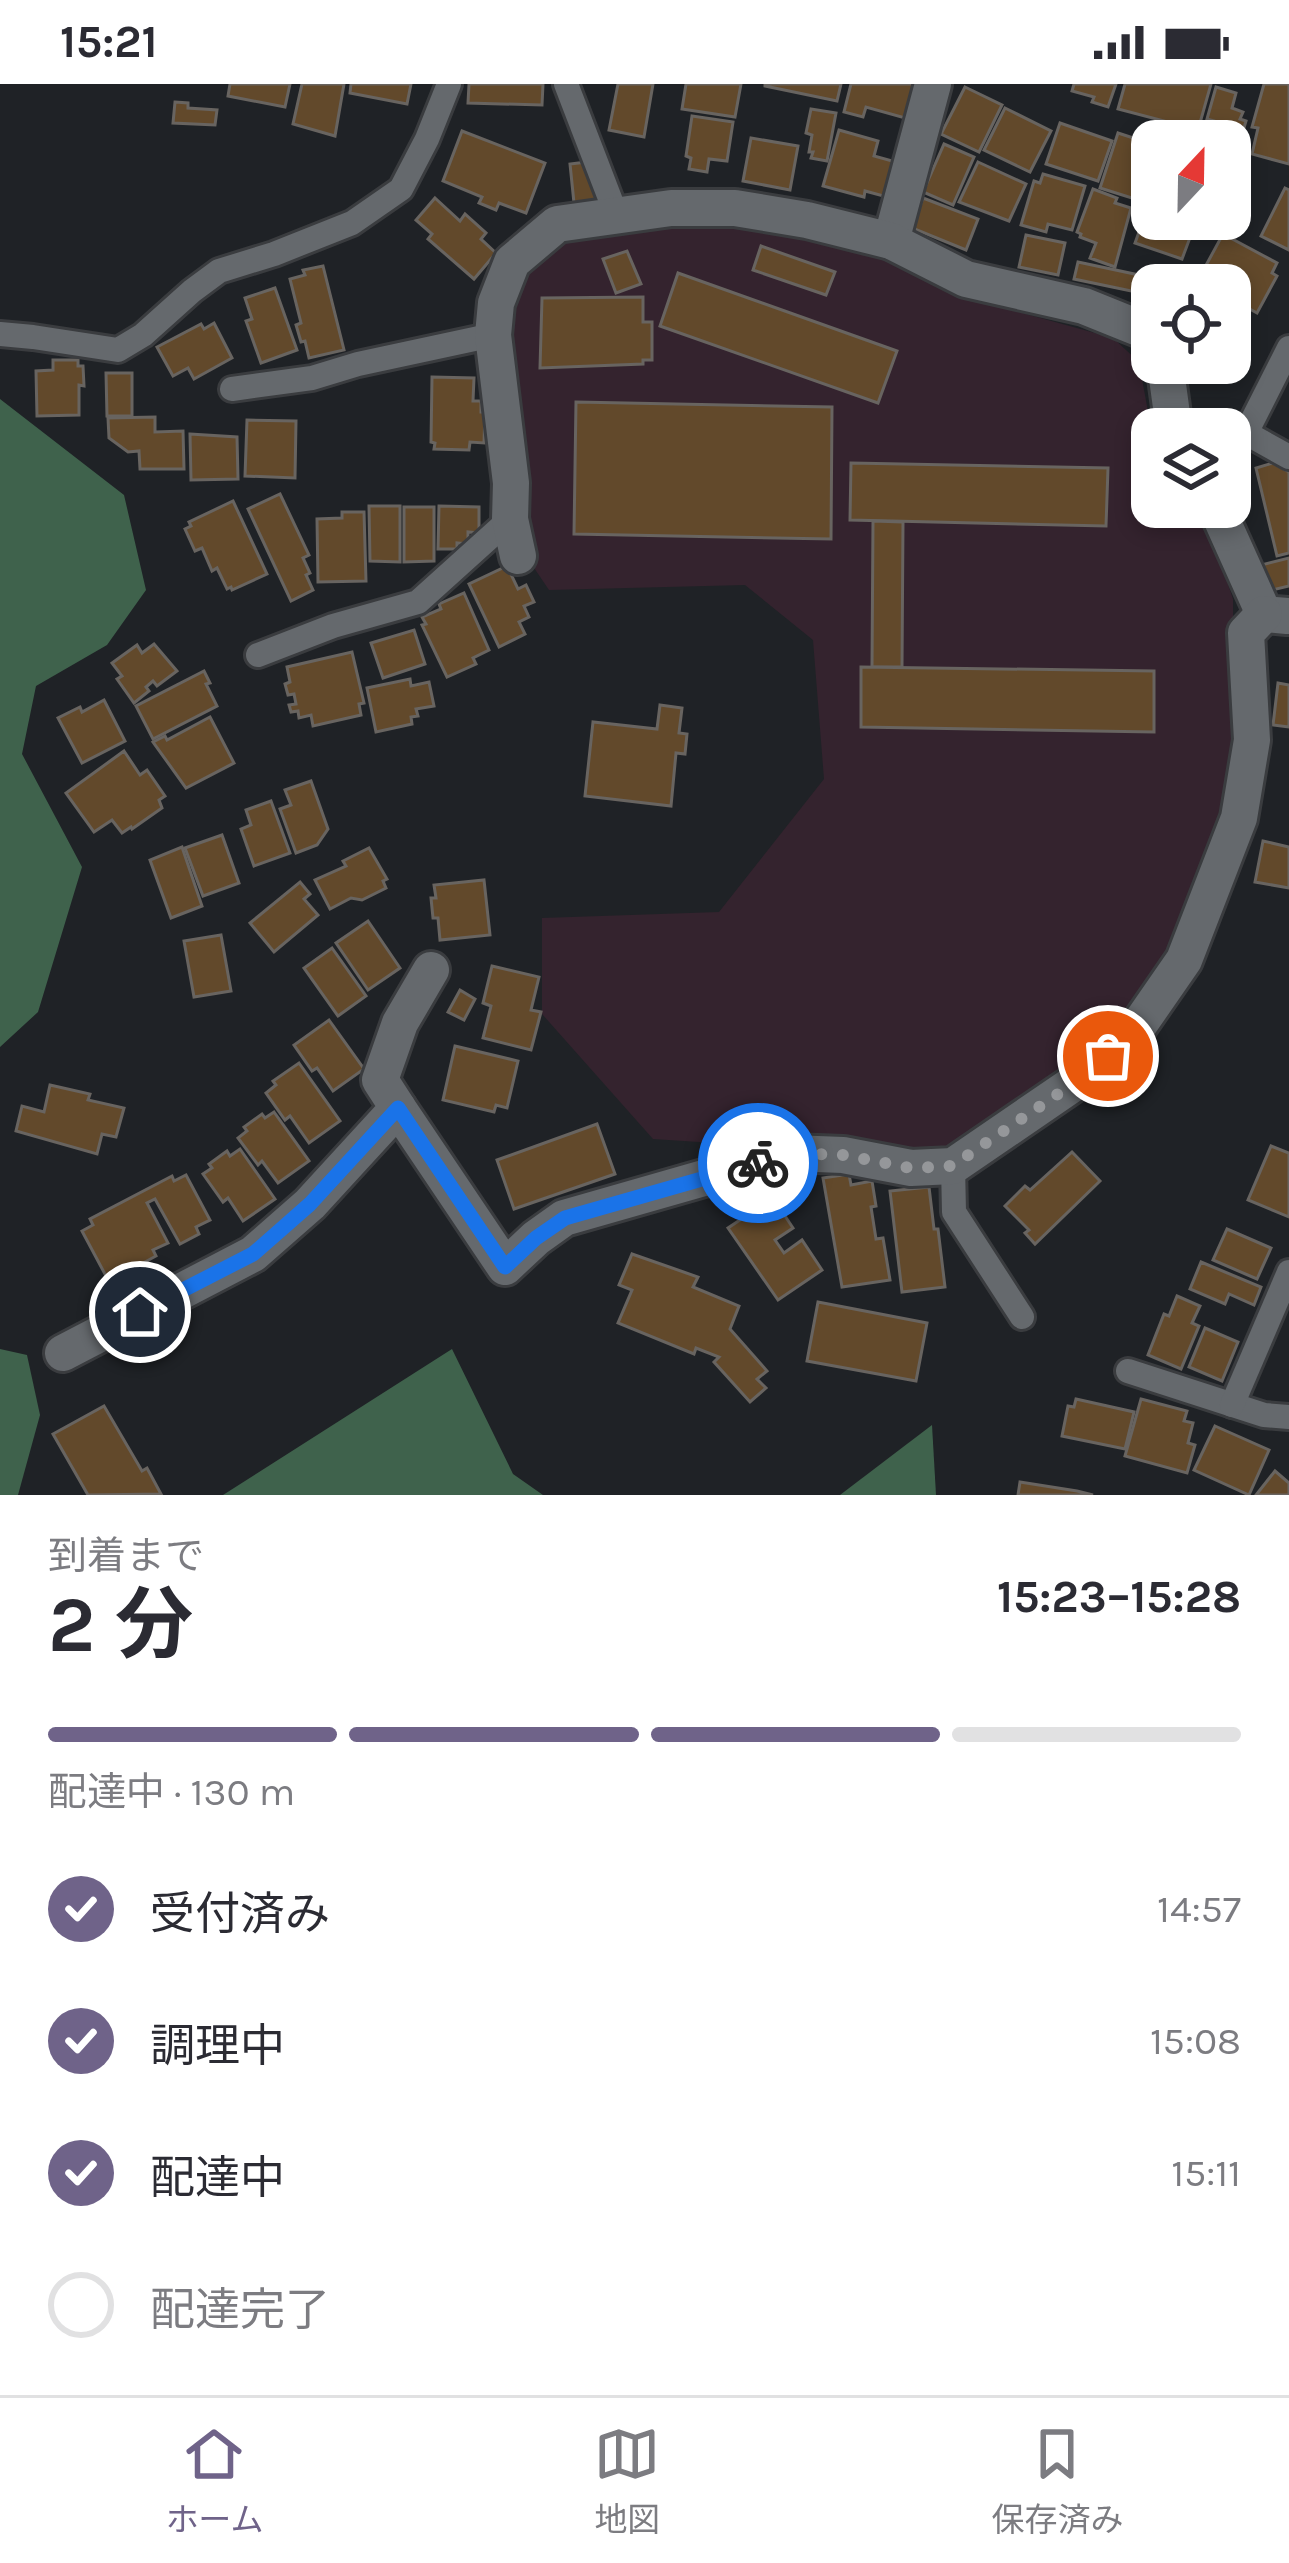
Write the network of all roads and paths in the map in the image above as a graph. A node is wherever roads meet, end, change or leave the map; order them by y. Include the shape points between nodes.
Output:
1 (448, 84) edge
2 (566, 84) edge
3 (933, 84) edge
4 (616, 214) junction
5 (891, 241) junction
6 (1131, 325) edge
7 (0, 334) edge
8 (493, 335) junction
9 (1289, 348) edge
10 (232, 389) dead end
11 (1289, 458) edge
12 (510, 519) junction
13 (1228, 528) edge
14 (518, 556) dead end
15 (1277, 615) edge
16 (258, 655) dead end
17 (431, 970) dead end
18 (398, 1108) junction
19 (952, 1166) junction
20 (1289, 1272) edge
21 (1022, 1317) dead end
22 (63, 1353) dead end
23 (1128, 1371) dead end
24 (1232, 1405) junction
25 (1289, 1418) edge

1 - 7 lane via 401,188 352,223 219,271 118,350
2 - 4 lane
3 - 5 street
4 - 5 street via 736,208
4 - 8 street via 557,224 512,262
5 - 6 street via 966,279
8 - 10 lane
8 - 12 street
9 - 11 lane via 1246,433
12 - 14 street
12 - 16 lane via 418,602
13 - 15 street
15 - 19 street via 1246,633 1252,740 1239,818 1184,960 1130,1038
17 - 18 street via 380,1080
18 - 19 street via 505,1267 565,1218 791,1153
18 - 22 street via 253,1254
19 - 21 lane via 954,1212
20 - 24 lane
23 - 24 lane
24 - 25 lane

